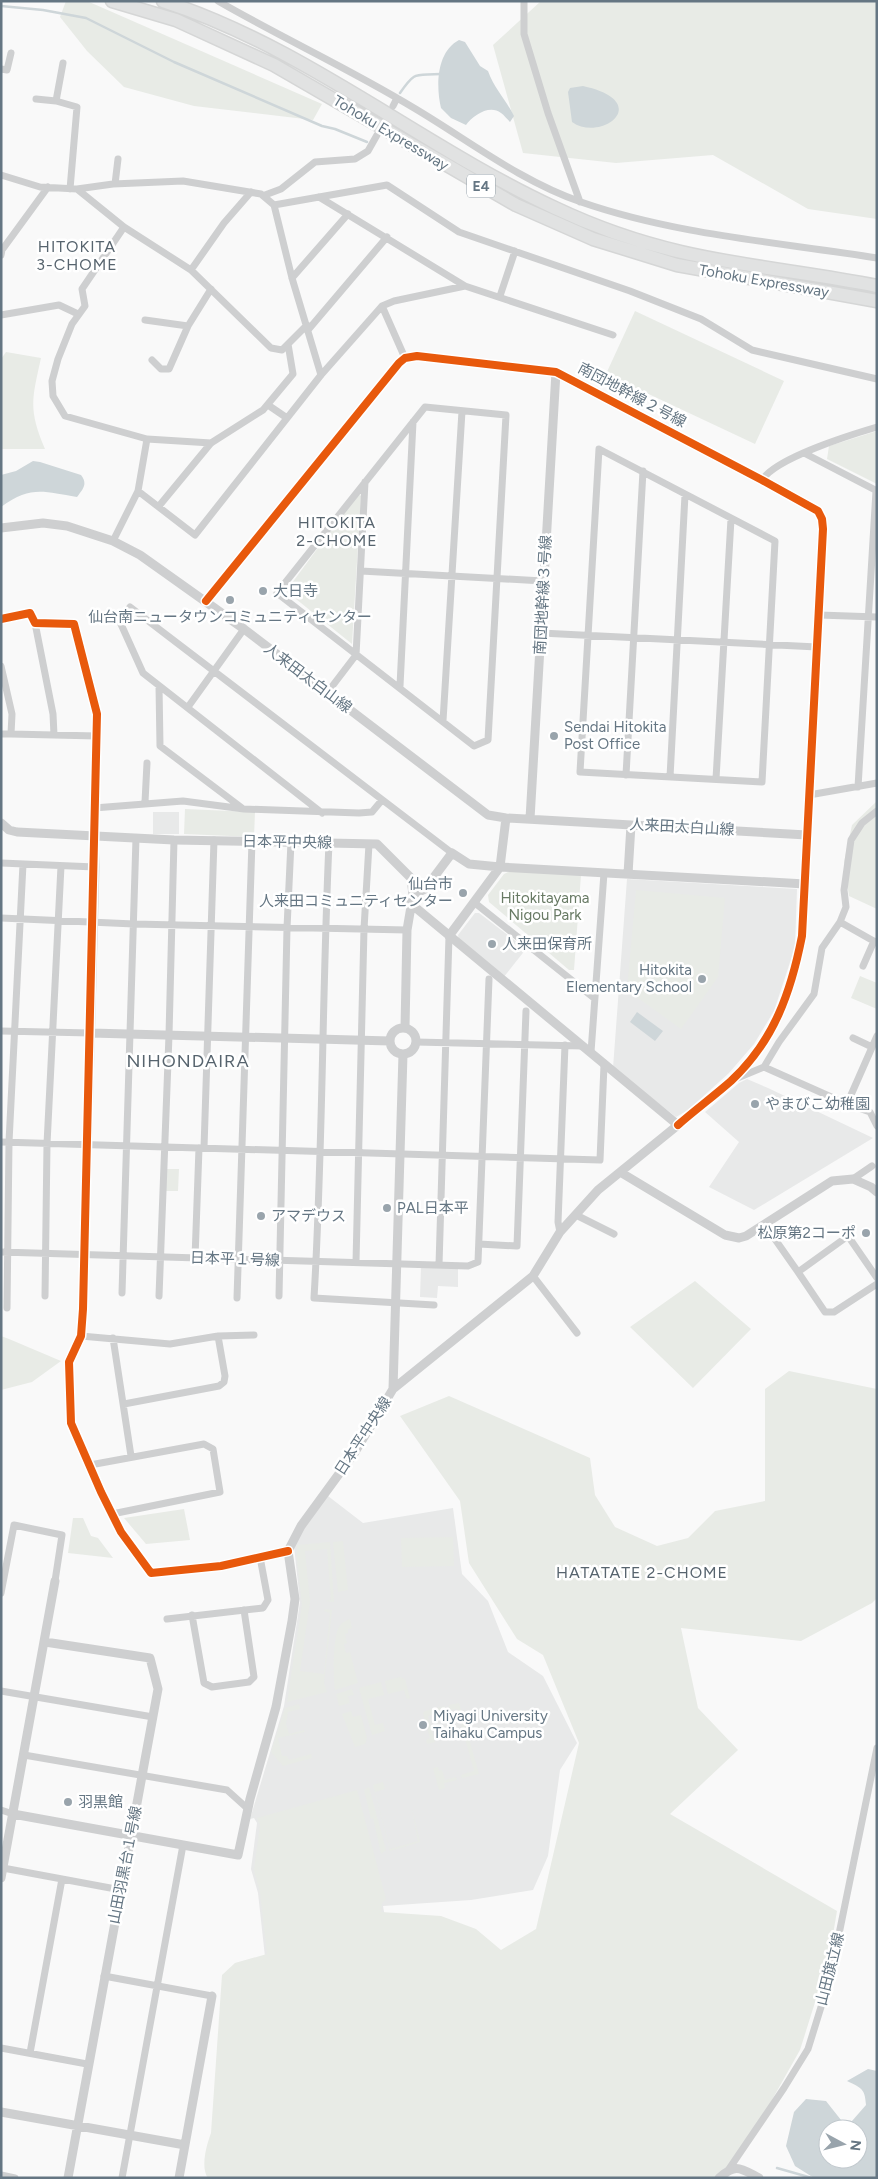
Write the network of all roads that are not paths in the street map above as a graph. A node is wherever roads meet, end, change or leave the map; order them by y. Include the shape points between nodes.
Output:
1 (112, 1) edge
2 (162, 1) edge
3 (218, 1) edge
4 (524, 1) edge
5 (11, 53) dead end
6 (63, 63) dead end
7 (1, 69) edge
8 (397, 98) junction
9 (36, 99) dead end
10 (56, 101) junction
11 (392, 106) dead end
12 (377, 135) dead end
13 (118, 159) dead end
14 (1, 175) edge
15 (115, 184) junction
16 (48, 187) junction
17 (73, 189) junction
18 (251, 192) junction
19 (265, 195) junction
20 (319, 196) junction
21 (580, 202) junction
22 (274, 205) junction
23 (348, 214) junction
24 (124, 226) junction
25 (387, 238) junction
26 (515, 251) junction
27 (1, 255) edge
28 (877, 258) edge
29 (191, 270) junction
30 (292, 278) junction
31 (465, 286) junction
32 (877, 286) edge
33 (211, 289) junction
34 (500, 296) junction
35 (877, 301) edge
36 (382, 306) junction
37 (78, 314) junction
38 (1, 315) edge
39 (144, 320) dead end
40 (188, 326) junction
41 (308, 327) junction
42 (613, 335) dead end
43 (288, 344) junction
44 (406, 358) junction
45 (152, 360) dead end
46 (556, 372) junction
47 (321, 375) junction
48 (877, 379) edge
49 (268, 405) junction
50 (462, 411) junction
51 (287, 418) junction
52 (414, 422) junction
53 (877, 427) edge
54 (147, 439) junction
55 (211, 443) junction
56 (804, 453) junction
57 (643, 471) junction
58 (762, 480) junction
59 (365, 481) junction
60 (138, 491) junction
61 (876, 491) edge
62 (685, 495) junction
63 (159, 506) junction
64 (730, 519) junction
65 (1, 528) edge
66 (113, 541) junction
67 (361, 571) junction
68 (405, 574) junction
69 (452, 576) junction
70 (497, 578) junction
71 (543, 581) junction
72 (206, 601) junction
73 (819, 615) junction
74 (868, 617) junction
75 (877, 617) edge
76 (1, 619) edge
77 (35, 623) junction
78 (244, 629) junction
79 (540, 633) junction
80 (588, 635) junction
81 (634, 638) junction
82 (677, 640) junction
83 (724, 642) junction
84 (769, 645) junction
85 (817, 647) junction
86 (356, 656) junction
87 (1, 666) edge
88 (214, 671) junction
89 (159, 686) junction
90 (400, 686) junction
91 (327, 693) junction
92 (188, 708) junction
93 (443, 721) junction
94 (1, 734) edge
95 (11, 734) junction
96 (54, 735) junction
97 (97, 736) junction
98 (146, 763) dead end
99 (626, 775) junction
100 (670, 777) junction
101 (716, 779) junction
102 (877, 783) edge
103 (858, 787) junction
104 (809, 796) junction
105 (382, 800) junction
106 (145, 802) junction
107 (94, 808) junction
108 (244, 809) junction
109 (877, 812) edge
110 (322, 813) junction
111 (506, 818) junction
112 (530, 819) junction
113 (1, 823) edge
114 (631, 825) junction
115 (807, 835) junction
116 (94, 837) junction
117 (136, 838) junction
118 (174, 840) junction
119 (214, 840) junction
120 (252, 841) junction
121 (291, 842) junction
122 (329, 843) junction
123 (369, 844) junction
124 (452, 853) junction
125 (1, 863) edge
126 (23, 864) junction
127 (60, 866) junction
128 (95, 867) junction
129 (500, 868) junction
130 (604, 873) junction
131 (628, 874) junction
132 (804, 884) junction
133 (411, 899) junction
134 (475, 903) junction
135 (1, 918) edge
136 (20, 919) junction
137 (58, 920) junction
138 (94, 922) junction
139 (840, 922) junction
140 (134, 924) junction
141 (171, 925) junction
142 (210, 925) junction
143 (250, 927) junction
144 (287, 928) junction
145 (325, 929) junction
146 (364, 929) junction
147 (407, 930) junction
148 (449, 936) junction
149 (875, 942) edge
150 (863, 966) dead end
151 (488, 979) dead end
152 (594, 998) junction
153 (526, 1011) dead end
154 (405, 1028) junction
155 (1, 1031) edge
156 (15, 1031) junction
157 (53, 1033) junction
158 (91, 1033) junction
159 (130, 1034) junction
160 (169, 1035) junction
161 (206, 1036) junction
162 (877, 1036) edge
163 (246, 1038) junction
164 (285, 1038) junction
165 (323, 1038) junction
166 (853, 1038) dead end
167 (362, 1040) junction
168 (390, 1041) junction
169 (416, 1042) junction
170 (446, 1042) junction
171 (486, 1043) junction
172 (524, 1044) junction
173 (565, 1045) junction
174 (584, 1046) junction
175 (872, 1047) junction
176 (591, 1052) junction
177 (403, 1054) junction
178 (604, 1065) junction
179 (764, 1068) junction
180 (731, 1081) junction
181 (847, 1104) junction
182 (678, 1125) junction
183 (877, 1126) edge
184 (5, 1142) edge
185 (47, 1144) junction
186 (87, 1146) junction
187 (126, 1146) junction
188 (164, 1147) junction
189 (201, 1148) junction
190 (243, 1150) junction
191 (283, 1151) junction
192 (321, 1153) junction
193 (358, 1153) junction
194 (401, 1154) junction
195 (442, 1155) junction
196 (482, 1156) junction
197 (520, 1158) junction
198 (560, 1159) junction
199 (872, 1166) dead end
200 (620, 1172) junction
201 (853, 1179) junction
202 (877, 1192) edge
203 (576, 1215) junction
204 (765, 1225) junction
205 (560, 1232) junction
206 (614, 1234) dead end
207 (479, 1244) junction
208 (4, 1252) edge
209 (45, 1254) junction
210 (84, 1254) junction
211 (123, 1255) junction
212 (160, 1257) junction
213 (195, 1258) junction
214 (239, 1260) junction
215 (279, 1261) junction
216 (316, 1262) junction
217 (356, 1262) junction
218 (396, 1263) junction
219 (439, 1265) junction
220 (798, 1272) junction
221 (534, 1276) junction
222 (877, 1278) edge
223 (877, 1284) edge
224 (122, 1293) dead end
225 (45, 1296) dead end
226 (159, 1296) dead end
227 (278, 1296) dead end
228 (237, 1298) dead end
229 (395, 1302) junction
230 (434, 1305) dead end
231 (7, 1308) dead end
232 (577, 1333) dead end
233 (81, 1336) junction
234 (218, 1336) junction
235 (254, 1336) dead end
236 (112, 1338) junction
237 (393, 1389) junction
238 (124, 1404) junction
239 (131, 1456) junction
240 (90, 1465) junction
241 (112, 1514) junction
242 (288, 1551) junction
243 (260, 1557) junction
244 (55, 1581) joint
245 (1, 1593) edge
246 (244, 1610) junction
247 (192, 1615) junction
248 (167, 1619) dead end
249 (45, 1642) junction
250 (1, 1691) edge
251 (35, 1697) junction
252 (152, 1717) junction
253 (877, 1748) edge
254 (24, 1755) junction
255 (142, 1776) junction
256 (248, 1809) junction
257 (1, 1810) edge
258 (13, 1814) junction
259 (130, 1836) junction
260 (183, 1845) junction
261 (3, 1868) junction
262 (1, 1878) edge
263 (62, 1879) junction
264 (121, 1890) junction
265 (104, 1976) junction
266 (157, 1986) junction
267 (212, 1996) joint
268 (1, 2048) edge
269 (30, 2053) junction
270 (88, 2064) junction
271 (1, 2112) edge
272 (78, 2126) junction
273 (130, 2136) junction
274 (186, 2146) junction
275 (734, 2168) junction
276 (68, 2178) edge
277 (122, 2178) edge
278 (179, 2178) edge
279 (719, 2178) edge
280 (759, 2178) edge

1 - 35 highway, Tohoku Expressway / E4 via 176,20 274,65 516,205 593,240 677,265
2 - 32 highway, Tohoku Expressway / E4 via 280,52 482,171 596,225 680,252
3 - 8 street
4 - 21 street via 524,34
5 - 7 street via 7,70
6 - 10 street
8 - 11 street
8 - 21 street via 530,180
9 - 10 street
10 - 17 street via 77,107
12 - 19 street via 368,151 356,159 315,162 281,190
13 - 15 street
14 - 16 street
15 - 17 street
15 - 18 street via 183,181
16 - 17 street
16 - 27 street
17 - 24 street
18 - 19 street
18 - 29 street
19 - 22 street
20 - 22 street
20 - 23 street
20 - 26 street via 387,185 459,232
21 - 28 street via 645,222 725,237
22 - 30 street
23 - 25 street
23 - 30 street
24 - 29 street
24 - 37 street via 82,289 85,306
25 - 31 street
25 - 41 street
26 - 34 street
26 - 48 street via 701,319 752,350
29 - 33 street
30 - 41 street
31 - 34 street
31 - 36 street
33 - 40 street
33 - 43 street via 271,348 282,350
34 - 42 street
36 - 44 street
36 - 47 street
37 - 38 street via 58,304
37 - 54 street via 52,381 58,408 65,416
39 - 40 street
40 - 45 street via 169,369 161,369
41 - 43 street
41 - 47 street
43 - 49 street via 293,374
44 - 46 street, 南団地幹線２号線 via 417,356
44 - 72 street
46 - 58 street, 南団地幹線２号線
46 - 71 street, 南団地幹線３号線
47 - 51 street
49 - 51 street
49 - 55 street
50 - 52 street via 425,408
50 - 69 street
50 - 70 street via 506,415
51 - 63 street via 195,535
52 - 59 street
52 - 68 street
53 - 56 street
54 - 55 street
54 - 60 street
55 - 63 street
56 - 58 street via 768,471
56 - 61 street
57 - 62 street
57 - 80 street via 599,449
57 - 81 street
58 - 73 street, 南団地幹線２号線 via 812,507 822,519
59 - 67 street
59 - 86 street via 278,593
60 - 63 street
60 - 66 street
61 - 74 street
62 - 64 street
62 - 82 street
64 - 83 street
64 - 84 street via 775,541
65 - 66 street, 人来田太白山線 via 43,523 85,531
66 - 72 street, 人来田太白山線 via 140,555
67 - 68 street
67 - 86 street
68 - 69 street
68 - 90 street
69 - 70 street
69 - 93 street
70 - 71 street
70 - 93 street via 488,740 474,746
71 - 79 street, 南団地幹線３号線
72 - 78 street, 人来田太白山線
73 - 74 street
73 - 85 street, 南団地幹線２号線
74 - 75 street
74 - 103 street
76 - 77 street via 30,613
77 - 96 street via 53,714
77 - 97 street via 74,624 97,714
78 - 88 street
78 - 91 street, 人来田太白山線
79 - 80 street
79 - 112 street, 南団地幹線３号線
80 - 81 street
80 - 99 street via 580,772
81 - 82 street
81 - 99 street
82 - 83 street
82 - 100 street
83 - 84 street
83 - 101 street
84 - 85 street
84 - 101 street via 762,782
85 - 104 street, 南団地幹線２号線
86 - 90 street
86 - 91 street
87 - 95 street via 12,714
88 - 89 street via 130,607 120,622 143,673
88 - 92 street
88 - 105 street
89 - 92 street
89 - 108 street via 160,746
90 - 93 street
91 - 111 street, 人来田太白山線 via 488,815
92 - 110 street
94 - 95 street
95 - 96 street
96 - 97 street
97 - 107 street
98 - 106 street
99 - 100 street
100 - 101 street
102 - 103 street
103 - 104 street
104 - 115 street, 南団地幹線２号線
105 - 110 street via 372,812
105 - 124 street
106 - 107 street
106 - 108 street via 183,800
107 - 116 street
108 - 110 street
109 - 139 street via 862,823 851,840 844,890 846,907
111 - 112 street, 人来田太白山線
111 - 129 street
112 - 114 street, 人来田太白山線
113 - 116 street, 日本平中央線 via 17,832
114 - 115 street, 人来田太白山線
114 - 131 street
115 - 132 street, 南団地幹線２号線
116 - 117 street, 日本平中央線
116 - 128 street
117 - 118 street, 日本平中央線
117 - 140 street
118 - 119 street, 日本平中央線
118 - 141 street
119 - 120 street, 日本平中央線
119 - 142 street
120 - 121 street, 日本平中央線
120 - 143 street
121 - 122 street, 日本平中央線
121 - 144 street
122 - 123 street, 日本平中央線
122 - 145 street
123 - 133 street, 日本平中央線 via 377,844 411,878
123 - 146 street
124 - 129 street via 469,864
124 - 133 street via 425,889
125 - 126 street
126 - 127 street
126 - 136 street
127 - 128 street
127 - 137 street
128 - 138 street
129 - 130 street
129 - 134 street
130 - 131 street
130 - 152 street
131 - 132 street
132 - 180 street, 南団地幹線２号線 via 802,936 794,976 778,1019 766,1040
133 - 147 street, 日本平中央線
133 - 148 street
134 - 148 street
134 - 152 street
135 - 136 street
136 - 137 street
136 - 156 street
137 - 138 street
137 - 157 street
138 - 140 street
138 - 158 street
139 - 149 street
139 - 179 street via 822,948 814,994 778,1042
140 - 141 street
140 - 159 street
141 - 142 street
141 - 160 street
142 - 143 street
142 - 161 street
143 - 144 street
143 - 163 street
144 - 145 street
144 - 164 street
145 - 146 street
145 - 165 street
146 - 147 street
146 - 167 street
147 - 154 street, 日本平中央線
148 - 170 street
148 - 174 street
149 - 150 street
151 - 171 street
152 - 176 street
153 - 172 street
154 - 168 street via 393,1033
154 - 169 street via 412,1031
155 - 156 street
156 - 157 street
156 - 184 street
157 - 158 street
157 - 185 street
158 - 159 street
158 - 186 street
159 - 160 street
159 - 187 street
160 - 161 street
160 - 188 street
161 - 163 street
161 - 189 street
162 - 175 street
163 - 164 street
163 - 190 street
164 - 165 street
164 - 191 street
165 - 167 street
165 - 192 street
166 - 175 street
167 - 168 street
167 - 193 street
168 - 177 street via 393,1048
169 - 170 street
169 - 177 street via 410,1052
170 - 171 street
170 - 195 street
171 - 172 street
171 - 196 street
172 - 173 street
172 - 197 street
173 - 174 street
173 - 198 street
174 - 176 street
175 - 181 street
176 - 178 street
177 - 194 street, 日本平中央線
178 - 182 street
178 - 198 street via 600,1160
179 - 180 street
179 - 181 street
180 - 182 street, 南団地幹線２号線
181 - 183 street via 870,1112
182 - 200 street, 南団地幹線２号線
184 - 185 street
184 - 208 street
185 - 186 street
185 - 209 street
186 - 187 street
186 - 210 street
187 - 188 street
187 - 211 street
188 - 189 street
188 - 212 street
189 - 190 street
189 - 213 street
190 - 191 street
190 - 214 street
191 - 192 street
191 - 215 street
192 - 193 street
192 - 216 street
193 - 194 street
193 - 217 street
194 - 195 street
194 - 218 street, 日本平中央線
195 - 196 street
195 - 219 street
196 - 197 street
196 - 207 street
197 - 198 street
197 - 207 street via 517,1246
198 - 205 street
199 - 201 street
200 - 203 street, 南団地幹線２号線 via 598,1190
200 - 204 street via 725,1235 739,1238
201 - 202 street
201 - 204 street via 832,1181
203 - 205 street, 南団地幹線２号線
203 - 206 street
204 - 220 street
205 - 221 street, 南団地幹線２号線
207 - 219 street, 日本平１号線 via 478,1262 468,1266
208 - 209 street, 日本平１号線
208 - 231 street
209 - 210 street, 日本平１号線
209 - 225 street
210 - 211 street, 日本平１号線
210 - 233 street
211 - 212 street, 日本平１号線
211 - 224 street
212 - 213 street, 日本平１号線
212 - 226 street
213 - 214 street, 日本平１号線
214 - 215 street, 日本平１号線
214 - 228 street
215 - 216 street, 日本平１号線
215 - 227 street
216 - 217 street, 日本平１号線
216 - 229 street via 314,1298
217 - 218 street, 日本平１号線
218 - 219 street, 日本平１号線
218 - 229 street, 日本平中央線
220 - 222 street via 848,1236
220 - 223 street via 824,1312 834,1312
221 - 232 street
221 - 237 street
229 - 230 street
229 - 237 street, 日本平中央線
233 - 236 street
233 - 240 street via 70,1362 71,1423
234 - 235 street
234 - 236 street via 170,1344
234 - 238 street via 225,1376 219,1386
236 - 238 street
237 - 242 street, 日本平中央線 via 355,1452 301,1526
238 - 239 street
239 - 240 street
239 - 241 street via 204,1444 213,1449 220,1492
240 - 241 street
241 - 243 street via 151,1573 221,1566
242 - 243 street
242 - 256 street via 295,1599 292,1621 276,1707
243 - 246 street via 268,1600 262,1608
244 - 245 street via 62,1536 14,1525
244 - 249 street
246 - 247 street
246 - 247 street via 254,1677 249,1682 212,1687 204,1683
247 - 248 street
249 - 251 street
249 - 252 street, 山田羽黒台１号線 via 150,1658 158,1690
250 - 251 street
251 - 252 street
251 - 254 street
252 - 255 street, 山田羽黒台１号線
253 - 275 street, 山田旗立線 via 830,1978 808,2048
254 - 255 street
254 - 258 street
255 - 256 street via 227,1790
255 - 259 street, 山田羽黒台１号線
256 - 260 street via 238,1855
257 - 258 street
258 - 259 street
258 - 261 street
259 - 260 street
259 - 264 street, 山田羽黒台１号線
260 - 266 street
261 - 262 street
261 - 263 street
263 - 264 street
263 - 269 street
264 - 265 street, 山田羽黒台１号線
265 - 266 street
265 - 270 street, 山田羽黒台１号線
266 - 267 street
266 - 273 street
267 - 274 street
268 - 269 street
269 - 270 street
270 - 272 street, 山田羽黒台１号線
271 - 272 street
272 - 273 street
272 - 276 street, 山田羽黒台１号線
273 - 274 street
273 - 277 street
274 - 278 street
275 - 279 street, 山田旗立線
275 - 280 street

